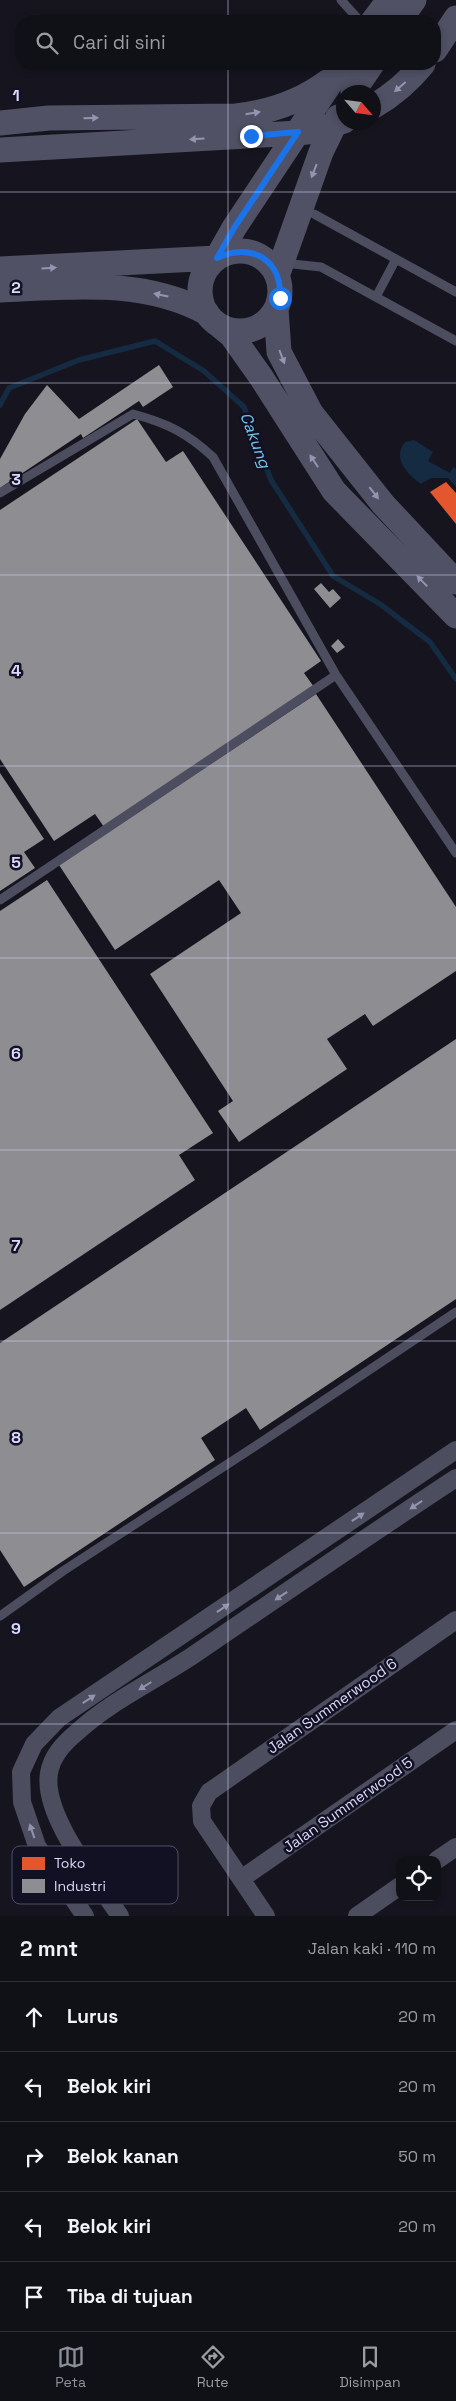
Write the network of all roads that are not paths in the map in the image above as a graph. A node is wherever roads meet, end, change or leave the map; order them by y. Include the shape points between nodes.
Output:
1 (342, 0) edge
2 (370, 0) edge
3 (403, 7) edge
4 (355, 15) edge
5 (363, 15) edge
6 (386, 15) edge
7 (456, 18) edge
8 (441, 41) edge
9 (368, 70) edge
10 (419, 70) edge
11 (338, 71) edge
12 (358, 85) edge
13 (381, 102) edge
14 (42, 119) junction
15 (336, 119) edge
16 (0, 123) edge
17 (336, 127) edge
18 (298, 132) junction
19 (43, 148) junction
20 (0, 150) edge
21 (314, 214) dead end
22 (217, 258) junction
23 (396, 259) junction
24 (0, 269) edge
25 (280, 269) junction
26 (0, 290) edge
27 (456, 292) edge
28 (376, 297) junction
29 (276, 309) junction
30 (214, 319) junction
31 (456, 341) edge
32 (0, 492) edge
33 (456, 582) edge
34 (456, 616) edge
35 (336, 674) junction
36 (456, 853) edge
37 (0, 900) edge
38 (456, 1312) edge
39 (456, 1450) edge
40 (437, 1463) junction
41 (454, 1479) edge
42 (0, 1616) edge
43 (456, 1620) edge
44 (456, 1730) edge
45 (37, 1846) edge
46 (73, 1846) edge
47 (456, 1848) edge
48 (441, 1857) edge
49 (241, 1879) junction
50 (396, 1889) edge
51 (77, 1904) edge
52 (112, 1904) edge
53 (85, 1916) edge
54 (120, 1916) edge
55 (266, 1916) edge
56 (357, 1916) edge

1 - 4 lane
2 - 5 main road
3 - 6 main road
7 - 8 main road
9 - 12 main road
10 -> 13 main road
14 -> 11 main road via 255,113 302,98
11 - 18 main road
14 - 16 main road
14 - 19 main road
15 - 18 main road
17 -> 25 main road via 296,220
18 -> 19 main road
18 - 22 main road
19 - 20 main road
21 - 23 lane
24 -> 22 main road
22 - 25 main road via 234,252 252,252
22 - 30 main road via 208,267 200,295
23 - 27 lane
23 - 28 lane
25 - 28 lane via 321,267
25 - 29 main road
30 -> 26 main road via 188,303 168,296 116,287
28 - 31 lane
29 - 30 main road via 270,318 252,329 231,330
29 -> 33 main road via 279,352 311,413 383,504
34 -> 30 main road via 334,491 257,371 232,336
32 - 35 lane via 133,414 174,427 213,457
35 - 36 lane
35 - 37 lane
38 - 42 lane
39 - 40 street
40 - 41 street
45 -> 40 street via 22,1802 21,1772 34,1744 59,1718
41 -> 46 street via 77,1732 56,1753 49,1773 50,1796 60,1826
43 - 49 street, Jalan Summerwood 6 via 209,1792 201,1806 202,1821
44 - 49 street, Jalan Summerwood 5
47 - 48 street
49 - 55 street
50 - 56 street
53 -> 51 street
52 -> 54 street

